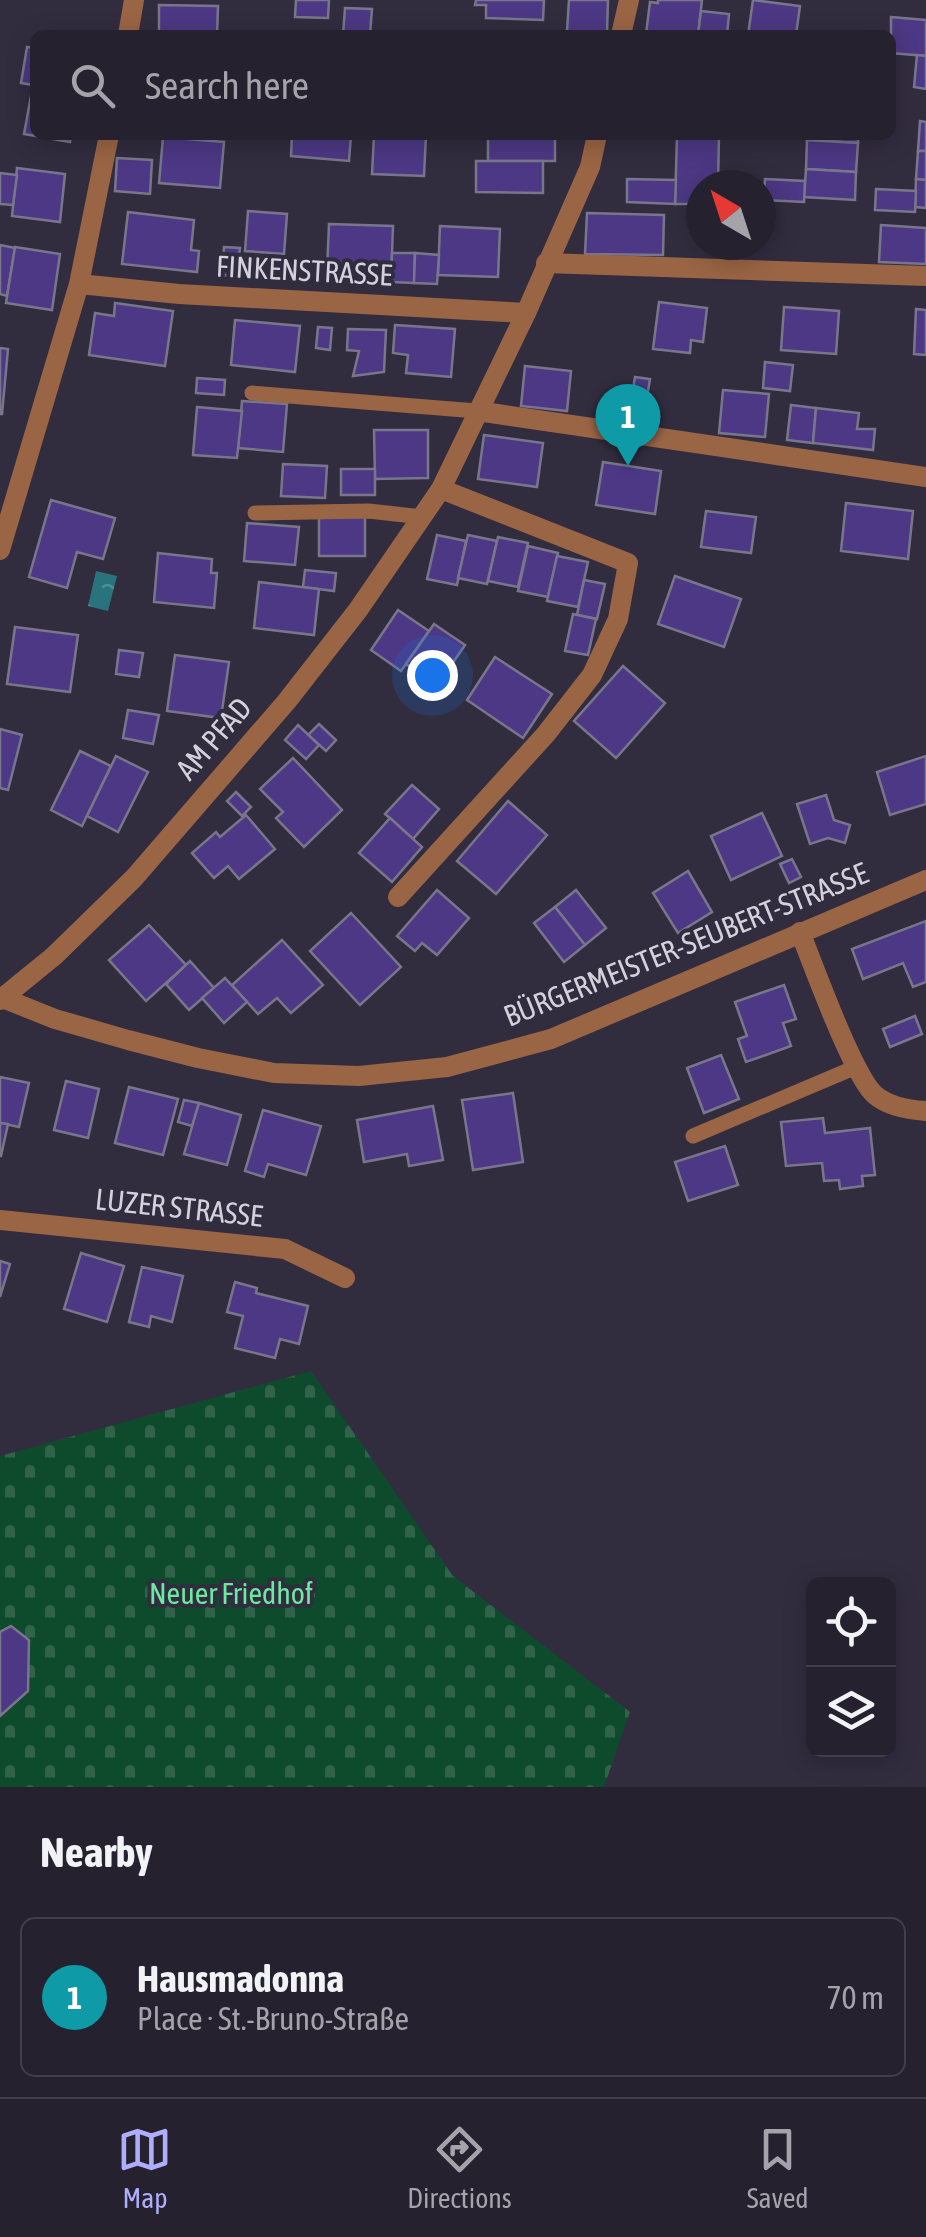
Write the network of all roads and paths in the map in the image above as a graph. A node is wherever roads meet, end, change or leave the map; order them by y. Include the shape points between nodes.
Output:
1 (134, 0) edge
2 (629, 0) edge
3 (129, 30) edge
4 (622, 30) edge
5 (108, 140) edge
6 (596, 140) edge
7 (546, 263) junction
8 (926, 276) edge
9 (79, 284) junction
10 (526, 313) junction
11 (252, 393) dead end
12 (477, 410) junction
13 (926, 477) edge
14 (440, 489) junction
15 (254, 513) dead end
16 (422, 516) junction
17 (0, 550) edge
18 (926, 880) edge
19 (398, 897) dead end
20 (800, 932) junction
21 (1, 999) edge
22 (856, 1067) junction
23 (926, 1111) edge
24 (693, 1136) dead end
25 (0, 1220) edge
26 (344, 1278) dead end

1 - 3 street
2 - 4 street
5 - 9 street
6 - 7 street, AM PFAD
7 - 8 street
7 - 10 street, AM PFAD
9 - 10 street, FINKENSTRASSE
9 - 17 street
10 - 12 street, AM PFAD
11 - 12 lane
12 - 13 street
12 - 14 street, AM PFAD
14 - 16 street, AM PFAD
14 - 19 street via 628,563 618,619 592,675
15 - 16 lane
16 - 21 street, AM PFAD via 287,701 134,878
18 - 20 street, BÜRGERMEISTER-SEUBERT-STRASSE
20 - 21 street, BÜRGERMEISTER-SEUBERT-STRASSE via 551,1039 446,1067 359,1076 274,1073 198,1058
20 - 22 street
22 - 23 street via 874,1094
22 - 24 lane
25 - 26 street, LUZER STRASSE via 285,1249

